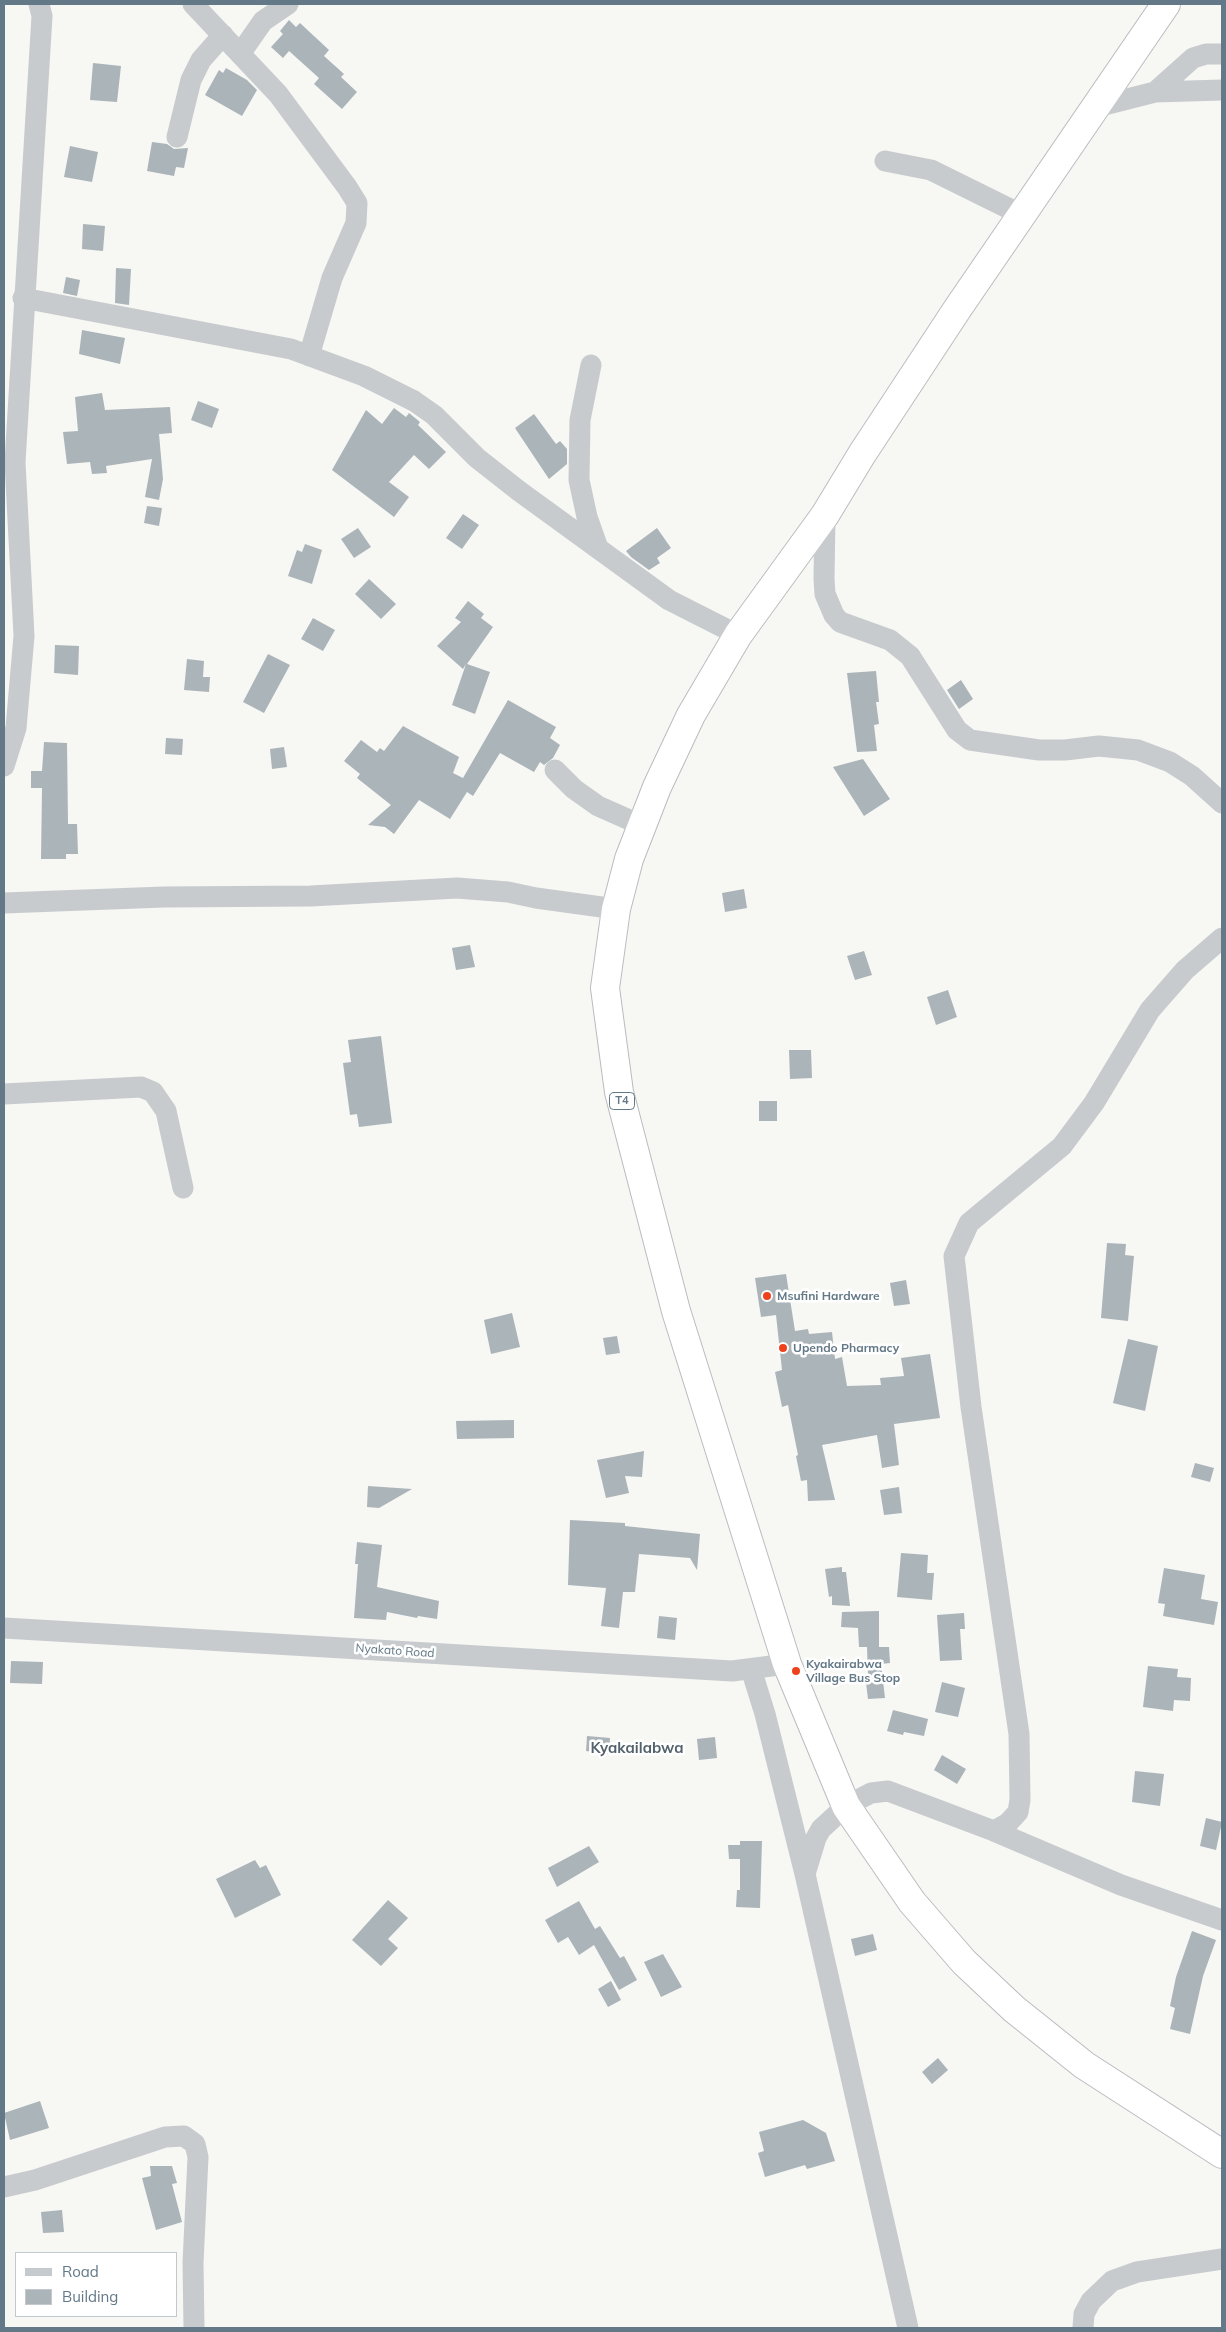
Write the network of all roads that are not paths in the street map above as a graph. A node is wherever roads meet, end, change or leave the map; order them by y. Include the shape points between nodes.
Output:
1 (39, 4) edge
2 (193, 4) edge
3 (288, 4) edge
4 (1166, 4) edge
5 (223, 35) junction
6 (240, 54) junction
7 (1222, 54) edge
8 (1222, 90) edge
9 (1155, 92) junction
10 (1096, 108) junction
11 (176, 137) dead end
12 (885, 161) dead end
13 (1022, 215) junction
14 (23, 298) junction
15 (309, 356) junction
16 (591, 365) dead end
17 (825, 515) junction
18 (598, 548) junction
19 (738, 635) junction
20 (4, 766) edge
21 (556, 770) dead end
22 (1222, 803) edge
23 (641, 825) junction
24 (4, 903) edge
25 (616, 909) junction
26 (1222, 938) edge
27 (4, 1094) edge
28 (183, 1188) dead end
29 (4, 1628) edge
30 (786, 1664) junction
31 (751, 1669) junction
32 (846, 1806) junction
33 (994, 1831) junction
34 (805, 1874) junction
35 (1222, 1920) edge
36 (1222, 2154) edge
37 (4, 2187) edge
38 (1222, 2259) edge
39 (194, 2328) edge
40 (908, 2328) edge
41 (1083, 2328) edge

1 - 14 street via 42,16
2 - 5 street
3 - 6 street via 263,21
4 - 10 highway, T4
5 - 6 street
5 - 11 street via 201,60 191,80
6 - 15 street via 278,94 356,203 356,223 332,278
7 - 9 street via 1193,58
8 - 9 street
9 - 10 street
10 - 13 highway, T4
12 - 13 street via 932,170
13 - 17 highway, T4 via 862,454
14 - 15 street via 291,349
14 - 20 street via 15,462 24,636 16,728
15 - 18 street via 364,376 414,401 434,415 476,458
16 - 18 street via 580,420 579,480
17 - 19 highway, T4
17 - 22 street via 825,594 834,615 840,622 890,640 910,656 957,730 970,740 1039,750 1118,746 1138,750 1170,762 1192,776
18 - 19 street via 669,600
19 - 23 highway, T4 via 691,715
21 - 23 street via 574,789 598,806
23 - 25 highway, T4
24 - 25 street via 164,896 310,896 457,888 508,892
25 - 30 highway, T4 via 605,988 619,1092 676,1311
26 - 33 street via 1185,970 1150,1010 1094,1102 1062,1146 969,1223 954,1256 970,1407 1018,1734 1018,1812
27 - 28 street via 141,1087 153,1092 166,1111
29 - 31 street, Nyakato Road via 732,1672
30 - 31 street, Nyakato Road
30 - 32 highway, T4
31 - 34 street
32 - 33 street via 871,1793 888,1791
32 - 34 street via 821,1829
32 - 36 highway, T4 via 912,1902 964,1962 1014,2009 1084,2065
33 - 35 street via 1121,1885
34 - 40 street
37 - 39 street via 35,2180 165,2136 184,2136 194,2144 198,2157
38 - 41 street via 1137,2272 1112,2281 1091,2301 1084,2314

